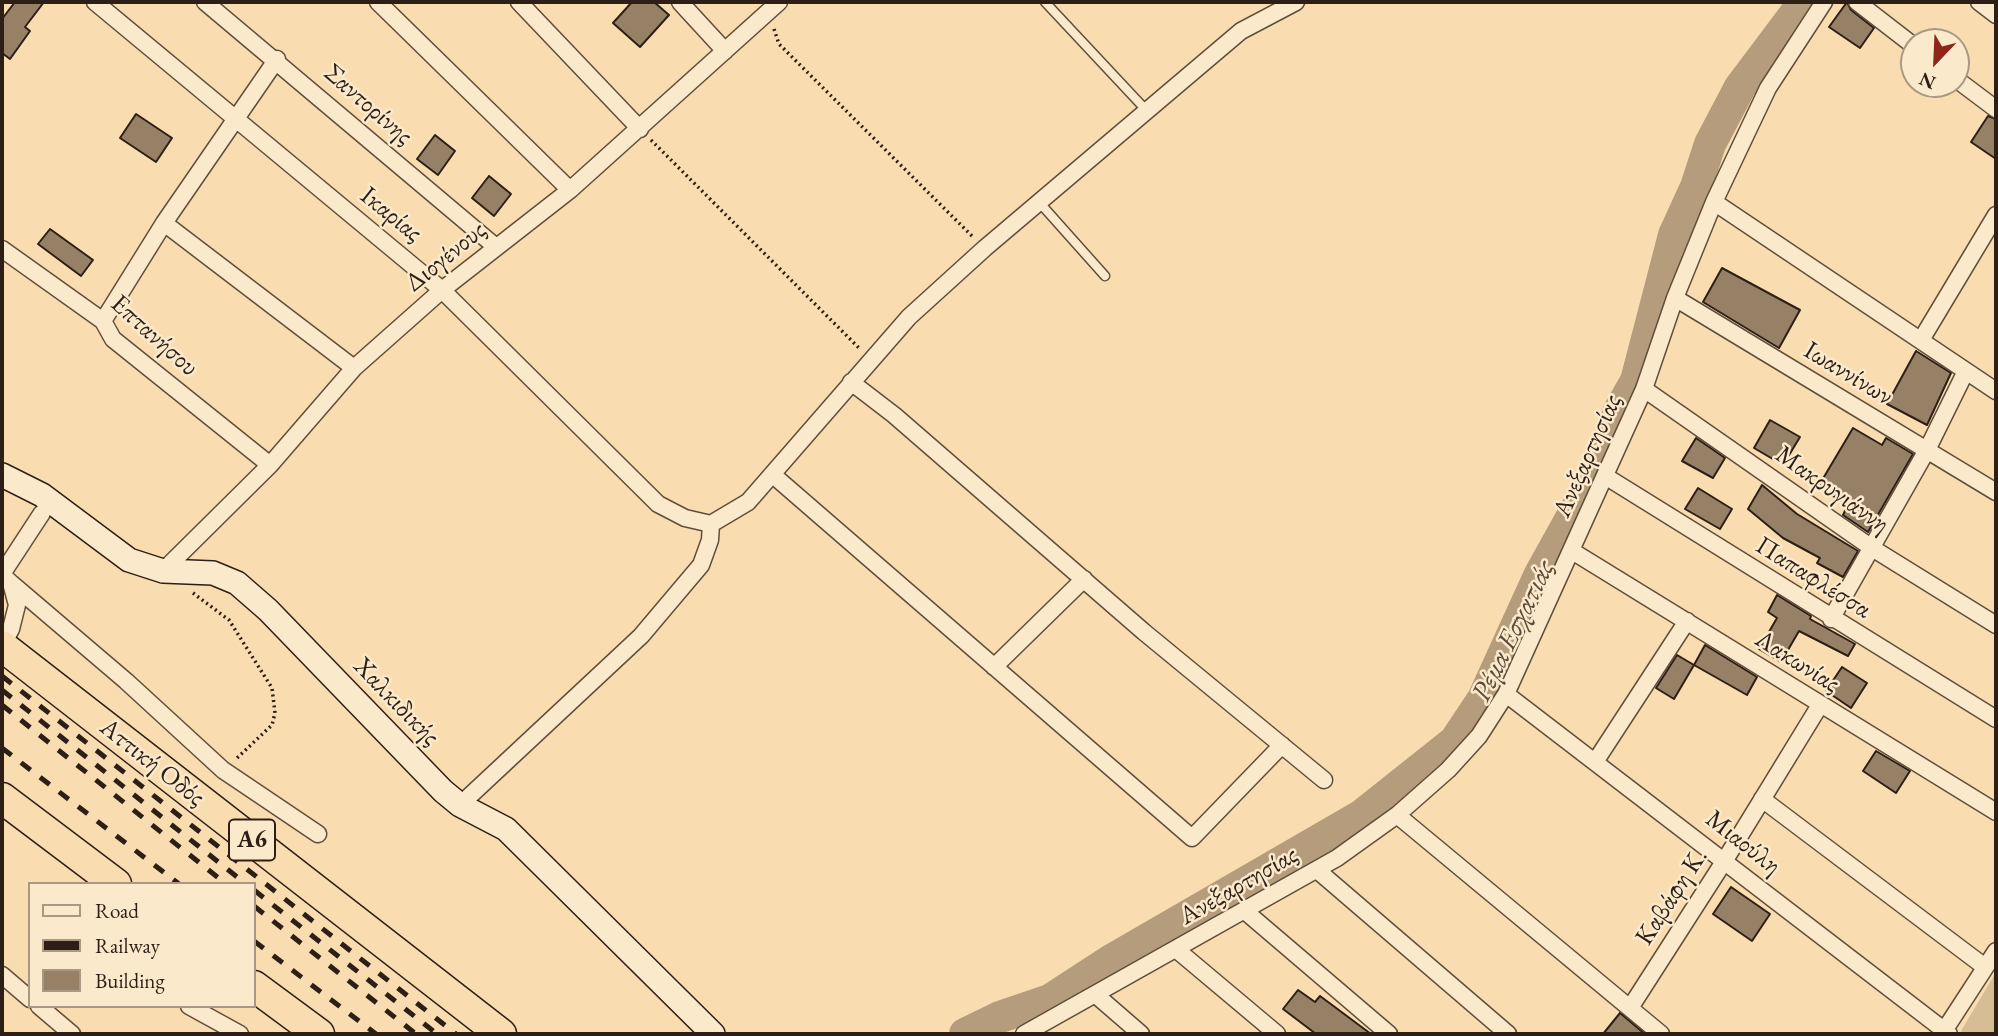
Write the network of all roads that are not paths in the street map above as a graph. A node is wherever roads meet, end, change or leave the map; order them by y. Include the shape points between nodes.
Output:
1 (95, 2) edge
2 (205, 2) edge
3 (379, 2) edge
4 (680, 2) edge
5 (1045, 2) edge
6 (1296, 2) edge
7 (1824, 2) edge
8 (1857, 2) edge
9 (1979, 2) edge
10 (524, 4) edge
11 (768, 5) edge
12 (1996, 15) edge
13 (1900, 35) edge
14 (725, 51) junction
15 (277, 59) junction
16 (1970, 90) edge
17 (1996, 109) edge
18 (1147, 111) junction
19 (234, 118) junction
20 (640, 129) junction
21 (570, 190) junction
22 (1040, 202) junction
23 (1714, 202) junction
24 (1996, 215) edge
25 (164, 223) junction
26 (496, 247) junction
27 (2, 249) edge
28 (1105, 276) dead end
29 (442, 289) junction
30 (1675, 298) junction
31 (103, 321) junction
32 (1921, 340) junction
33 (354, 368) junction
34 (1966, 371) junction
35 (851, 382) junction
36 (1644, 389) junction
37 (1996, 391) edge
38 (1927, 450) junction
39 (270, 465) junction
40 (2, 475) edge
41 (773, 475) junction
42 (1605, 476) junction
43 (1996, 492) edge
44 (42, 513) dead end
45 (711, 524) junction
46 (1872, 548) junction
47 (1572, 551) junction
48 (163, 570) junction
49 (5, 577) edge
50 (1084, 579) junction
51 (1831, 619) junction
52 (1687, 621) junction
53 (1996, 625) edge
54 (5, 640) edge
55 (994, 667) junction
56 (1506, 694) junction
57 (1819, 705) junction
58 (1996, 719) edge
59 (1282, 745) junction
60 (1595, 762) junction
61 (1324, 780) dead end
62 (2, 798) edge
63 (1762, 799) junction
64 (460, 805) junction
65 (1996, 813) edge
66 (1397, 815) junction
67 (318, 834) dead end
68 (1725, 860) junction
69 (1317, 870) junction
70 (113, 882) edge
71 (1246, 912) junction
72 (1177, 950) junction
73 (1996, 951) edge
74 (1985, 967) junction
75 (2, 975) edge
76 (256, 987) edge
77 (1096, 995) junction
78 (28, 997) edge
79 (41, 1008) edge
80 (193, 1008) edge
81 (1630, 1008) junction
82 (1945, 1033) edge
83 (72, 1034) edge
84 (240, 1034) edge
85 (319, 1034) edge
86 (502, 1034) edge
87 (713, 1034) edge
88 (1024, 1034) edge
89 (1141, 1034) edge
90 (1277, 1034) edge
91 (1389, 1034) edge
92 (1508, 1034) edge
93 (1661, 1034) edge

1 - 19 street, Ικαρίας
2 - 15 street, Σαντορίνης
3 - 21 street
4 - 14 street
5 - 18 lane
6 - 18 street via 1241,31
7 - 23 street, Ανεξαρτησίας via 1768,88
8 - 13 street
9 - 12 street
10 - 20 street
11 - 14 street, Διογένους
14 - 20 street, Διογένους
15 - 19 street
15 - 26 street, Σαντορίνης
16 - 17 street
18 - 22 street
19 - 25 street
19 - 29 street, Ικαρίας
20 - 21 street, Διογένους
21 - 26 street, Διογένους
22 - 28 lane
22 - 35 street via 909,317
23 - 30 street, Ανεξαρτησίας
23 - 32 street
24 - 32 street
25 - 31 street
25 - 33 street
26 - 29 street, Διογένους
27 - 31 street, Επτανήσου
29 - 33 street, Διογένους
29 - 45 street, Ικαρίας via 658,504 685,518
30 - 36 street, Ανεξαρτησίας
30 - 38 street, Ιωαννίνων
31 - 39 street, Επτανήσου via 113,339
32 - 34 street
33 - 39 street, Διογένους
34 - 37 street
34 - 38 street
35 - 41 street
35 - 50 street
36 - 42 street, Ανεξαρτησίας
36 - 46 street, Μακρυγιάννη
38 - 43 street, Ιωαννίνων
38 - 46 street
39 - 48 street, Διογένους
40 - 48 street, Χαλκιδικής via 42,495 119,555
41 - 45 street via 748,502
41 - 55 street
42 - 47 street, Ανεξαρτησίας
42 - 51 street, Παπαφλέσσα
44 - 49 street
45 - 64 street via 701,565 641,636
46 - 51 street
46 - 53 street, Μακρυγιάννη
47 - 52 street, Λακωνίας
47 - 56 street, Ανεξαρτησίας
48 - 64 street, Χαλκιδικής via 213,573 237,583
49 - 54 street via 17,605
49 - 67 street via 223,770
50 - 55 street
50 - 59 street
51 - 58 street, Παπαφλέσσα
52 - 57 street, Λακωνίας
52 - 60 street
54 - 86 highway, Αττική Οδός / Α6
55 - 59 street via 1192,838
56 - 60 street, Μιαούλη
56 - 66 street, Ανεξαρτησίας via 1462,755
57 - 63 street, Καβάφη Κ.
57 - 65 street, Λακωνίας
59 - 61 street
60 - 68 street, Μιαούλη
62 - 70 highway
63 - 68 street, Καβάφη Κ.
63 - 74 street
64 - 87 street, Χαλκιδικής via 506,829
66 - 69 street, Ανεξαρτησίας
66 - 81 street
68 - 81 street, Καβάφη Κ.
68 - 82 street, Μιαούλη
69 - 71 street, Ανεξαρτησίας
69 - 92 street
71 - 72 street, Ανεξαρτησίας
71 - 91 street
72 - 77 street, Ανεξαρτησίας
72 - 90 street
73 - 74 street
74 - 82 street
75 - 78 street
76 - 85 highway
77 - 88 street, Ανεξαρτησίας
77 - 89 street
79 - 83 street
80 - 84 street
81 - 93 street

